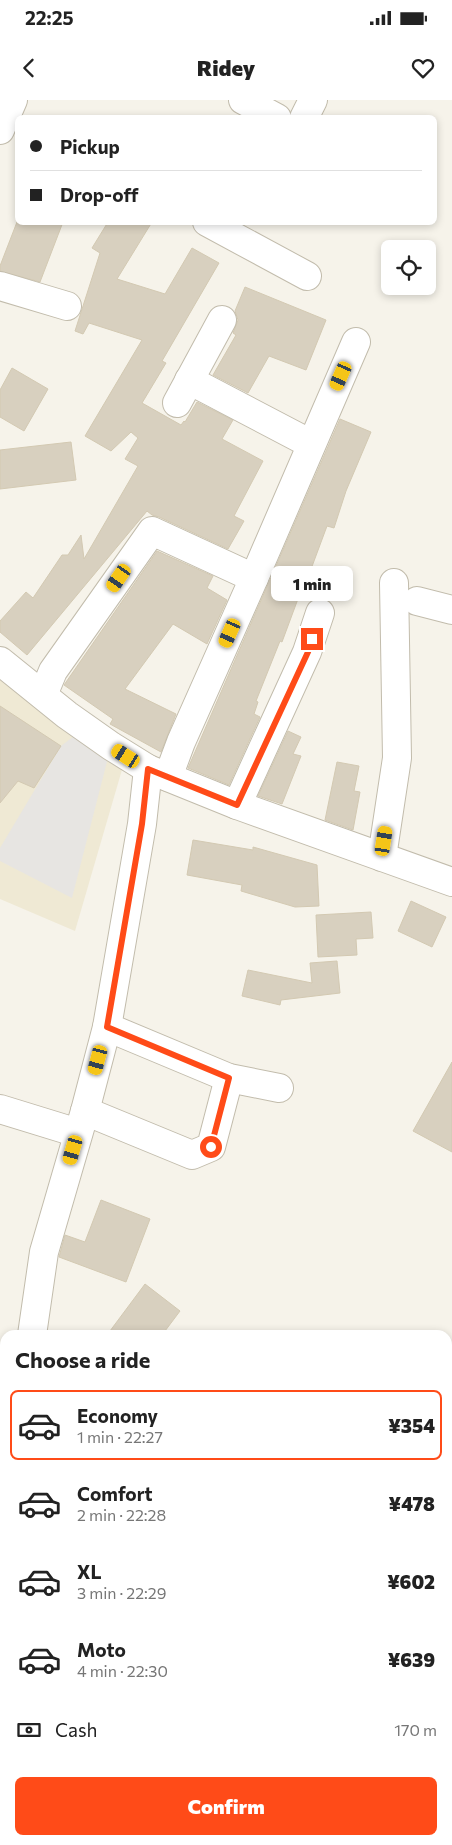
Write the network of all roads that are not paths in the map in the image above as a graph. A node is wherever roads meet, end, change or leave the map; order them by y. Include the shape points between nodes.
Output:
1 (243, 100) edge
2 (313, 100) edge
3 (270, 115) edge
4 (306, 115) edge
5 (213, 225) edge
6 (307, 276) dead end
7 (0, 286) edge
8 (67, 306) dead end
9 (222, 320) dead end
10 (356, 342) dead end
11 (311, 444) junction
12 (254, 578) junction
13 (394, 584) dead end
14 (417, 601) dead end
15 (452, 610) edge
16 (320, 612) dead end
17 (0, 661) edge
18 (43, 696) junction
19 (158, 773) junction
20 (237, 805) junction
21 (382, 857) junction
22 (452, 882) edge
23 (107, 1027) junction
24 (229, 1078) junction
25 (279, 1088) dead end
26 (0, 1109) edge
27 (81, 1122) junction
28 (33, 1330) edge

1 - 3 street
2 - 4 street
5 - 6 street
7 - 8 street
9 - 11 street via 183,391
10 - 11 street
11 - 12 street
12 - 18 street via 152,531 53,672
12 - 19 street via 180,742
13 - 21 street via 397,758
14 - 15 street
16 - 20 street via 308,652
17 - 18 street
18 - 19 street via 111,746
19 - 20 street
19 - 23 street via 140,834
20 - 21 street
21 - 22 street
23 - 24 street
23 - 27 street
24 - 25 street
24 - 27 street via 211,1147 192,1155
26 - 27 street
27 - 28 street via 44,1252

